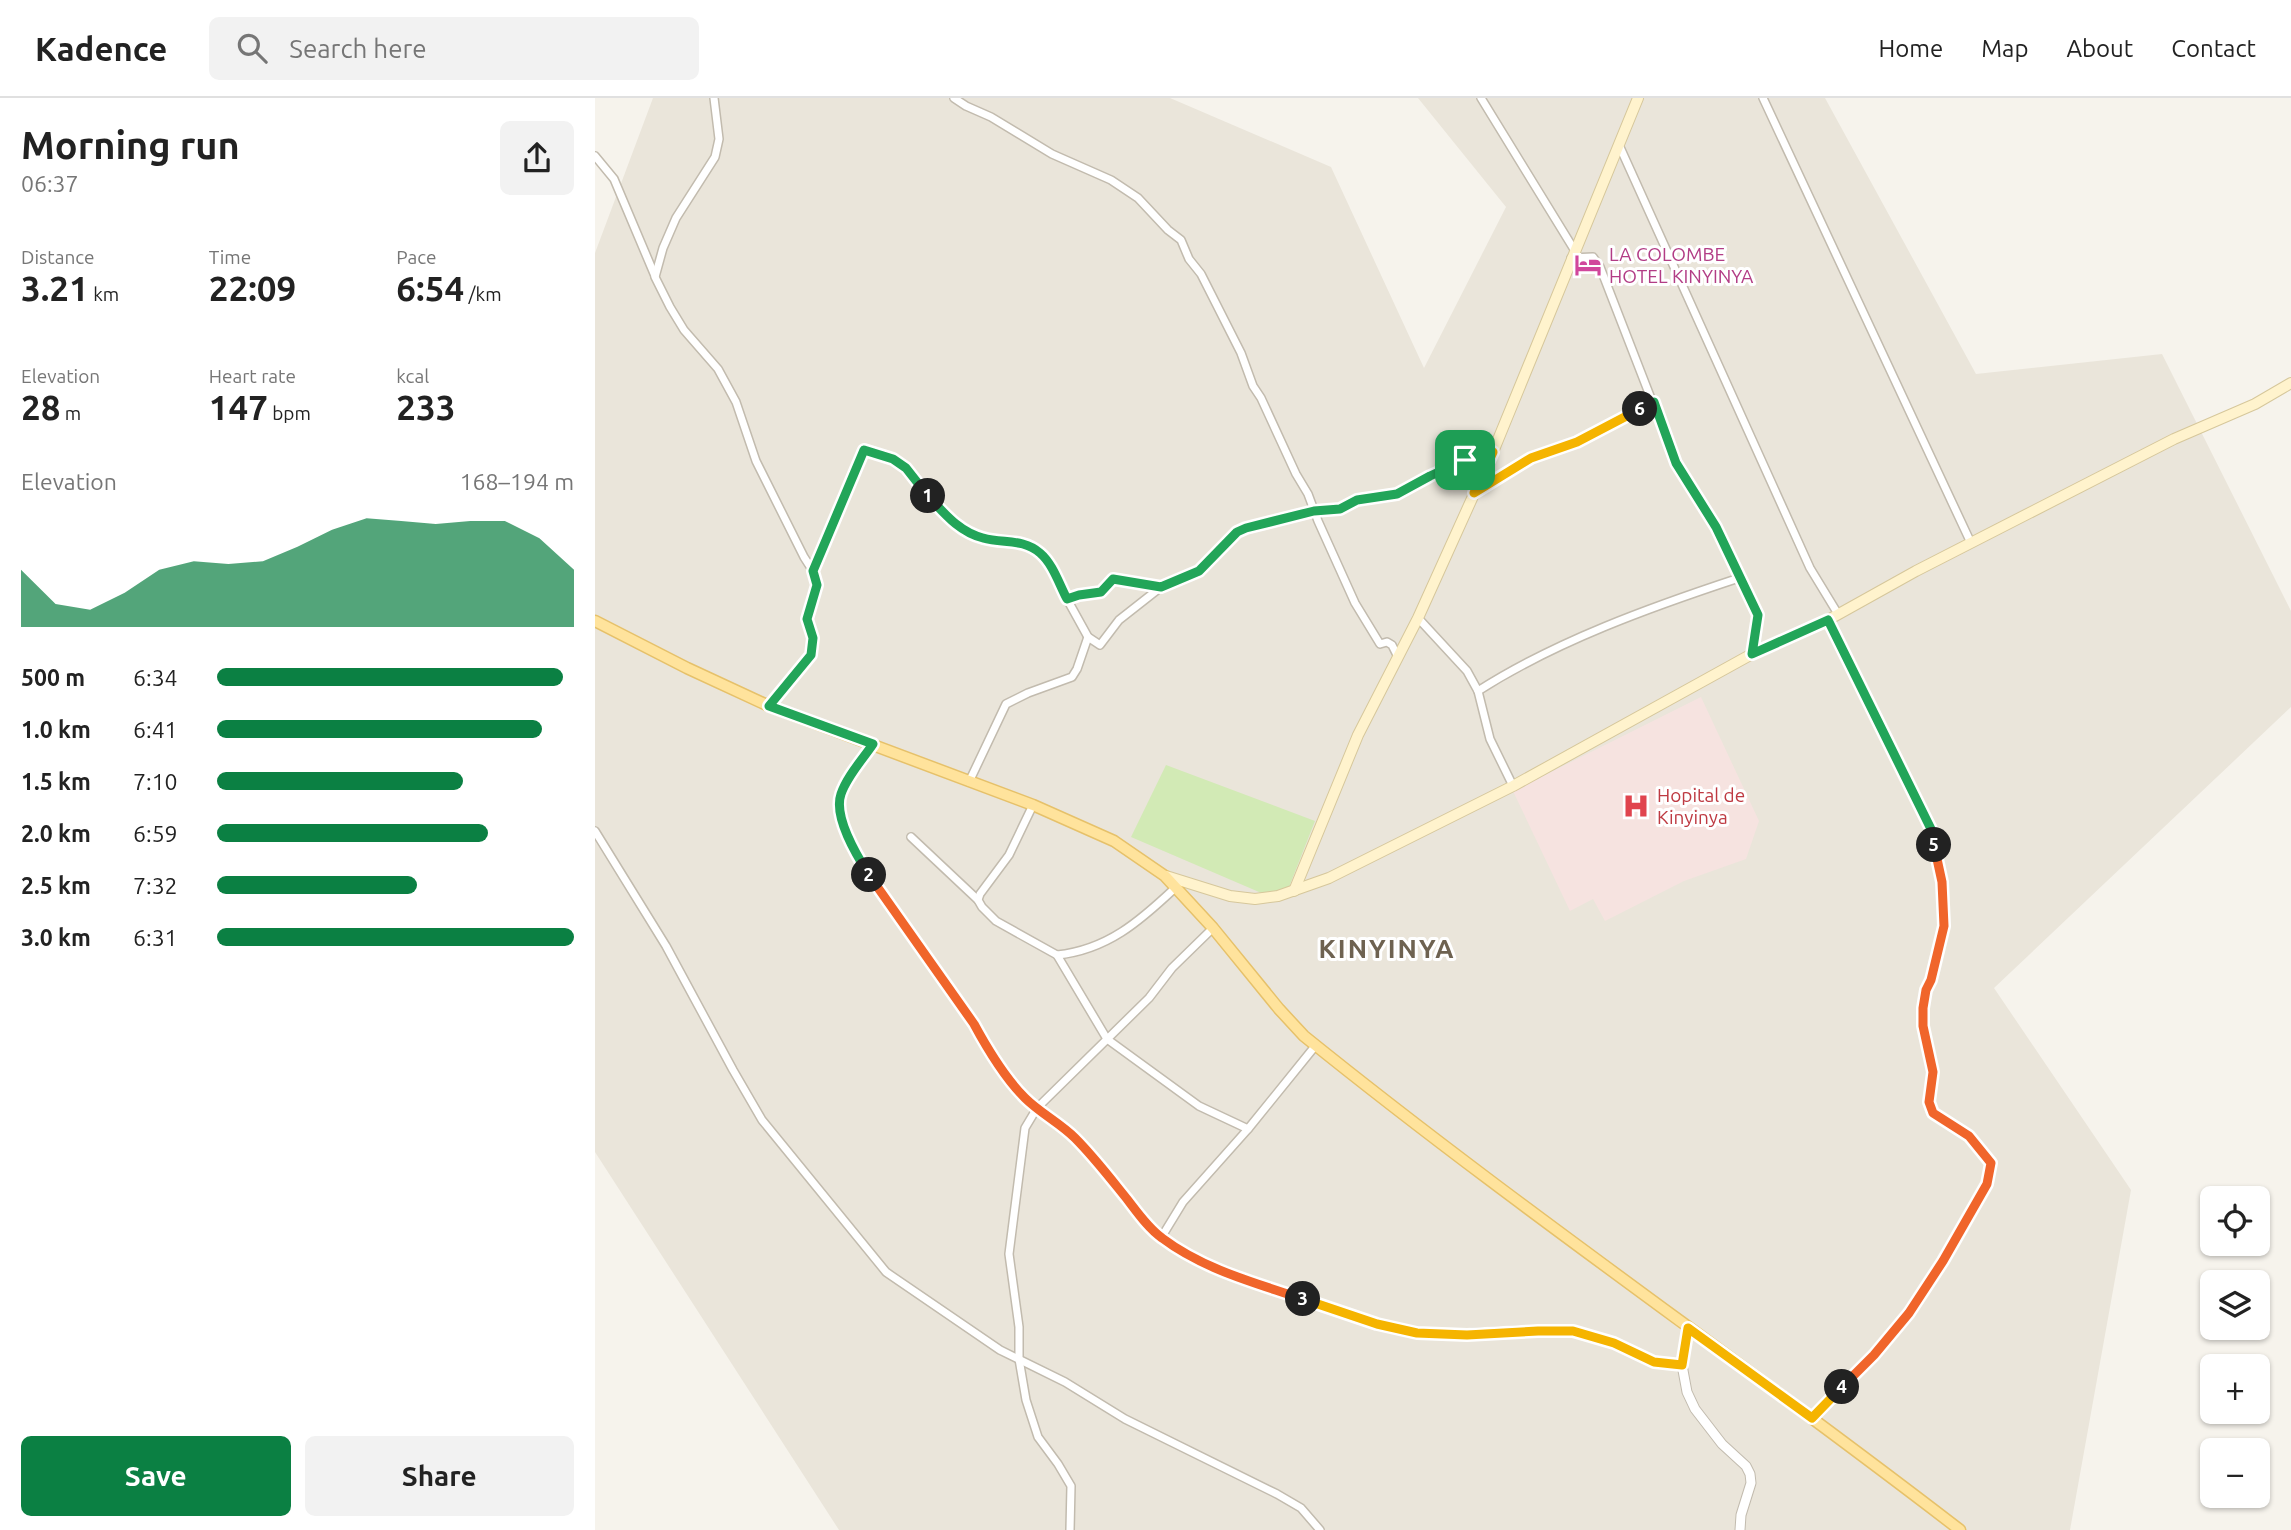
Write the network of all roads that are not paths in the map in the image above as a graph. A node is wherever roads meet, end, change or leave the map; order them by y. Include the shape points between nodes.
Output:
1 (714, 98) edge
2 (954, 98) edge
3 (1481, 98) edge
4 (1638, 98) edge
5 (1763, 98) edge
6 (1619, 145) junction
7 (595, 156) edge
8 (1573, 255) junction
9 (655, 277) junction
10 (2291, 383) edge
11 (1654, 402) junction
12 (1493, 452) junction
13 (1474, 493) junction
14 (1314, 511) junction
15 (1971, 543) junction
16 (813, 571) junction
17 (1739, 578) junction
18 (1161, 587) junction
19 (1067, 599) junction
20 (1833, 617) junction
21 (1418, 618) junction
22 (595, 621) edge
23 (1088, 637) junction
24 (1752, 654) junction
25 (1398, 657) junction
26 (1478, 691) junction
27 (769, 706) junction
28 (873, 744) junction
29 (968, 782) junction
30 (1513, 786) junction
31 (1033, 805) junction
32 (595, 831) edge
33 (911, 837) dead end
34 (1165, 876) junction
35 (1175, 888) junction
36 (1294, 891) junction
37 (978, 900) junction
38 (1213, 928) junction
39 (1057, 955) junction
40 (1107, 1039) junction
41 (1316, 1045) junction
42 (1037, 1108) junction
43 (1248, 1129) junction
44 (1161, 1238) junction
45 (1688, 1328) junction
46 (1019, 1359) junction
47 (1682, 1365) junction
48 (1812, 1418) junction
49 (1070, 1530) edge
50 (1319, 1530) edge
51 (1740, 1530) edge
52 (1960, 1530) edge

1 - 9 street via 719,139 715,157 676,218
2 - 14 street via 1052,154 1120,185 1181,240 1241,353
3 - 8 street
4 - 6 main road
5 - 15 street
6 - 8 main road
6 - 20 street
7 - 9 street via 614,178
8 - 11 street via 1597,260
8 - 12 main road
9 - 16 street via 684,330 718,369 737,402 756,461
10 - 15 main road
11 - 13 street via 1577,442 1531,458
11 - 17 street via 1676,463 1716,527
12 - 13 main road
12 - 14 street via 1481,452 1397,494
13 - 21 main road
14 - 18 street via 1237,532 1199,571
14 - 25 street via 1365,622 1380,644 1392,645
15 - 20 main road
16 - 19 street via 864,450 906,468 940,509 969,533 1023,543 1038,551 1049,562
16 - 27 street via 817,585 807,619 813,638 811,655
17 - 24 street via 1758,615
17 - 26 street via 1567,643
18 - 19 street via 1113,579 1101,592
18 - 23 street via 1119,620 1100,645
19 - 23 street
20 - 24 main road
20 - 48 street via 1931,829 1942,882 1944,926 1923,1016 1933,1072 1929,1102 1933,1113 1969,1136 1991,1163 1987,1184 1909,1313
21 - 25 main road
21 - 26 street via 1467,671
22 - 27 main road
23 - 29 street via 1072,677 1006,704
24 - 30 main road
25 - 36 main road via 1357,735
26 - 30 street via 1490,739
27 - 28 main road
28 - 29 main road
28 - 42 street via 839,797 854,852 1009,1079
29 - 31 main road
30 - 36 main road
31 - 34 main road via 1114,841
31 - 37 street via 1009,855
32 - 46 street via 666,946 762,1120 886,1272
33 - 37 street
34 - 35 main road
34 - 36 main road via 1230,896 1267,898
35 - 38 main road
35 - 39 street via 1139,922 1115,936 1078,953
37 - 39 street via 996,920
38 - 40 street
38 - 41 main road via 1279,1009
39 - 40 street
40 - 42 street
40 - 43 street via 1199,1106
41 - 43 street
41 - 45 main road
42 - 44 street via 1093,1156
42 - 46 street via 1025,1128 1009,1254
43 - 44 street via 1182,1202
44 - 47 street via 1241,1279 1377,1324 1417,1333 1467,1335 1573,1331 1654,1362
45 - 47 street
45 - 48 main road
46 - 49 street via 1038,1437 1071,1486
46 - 50 street via 1125,1419 1277,1494 1301,1508
47 - 51 street via 1695,1409 1750,1474
48 - 52 main road

